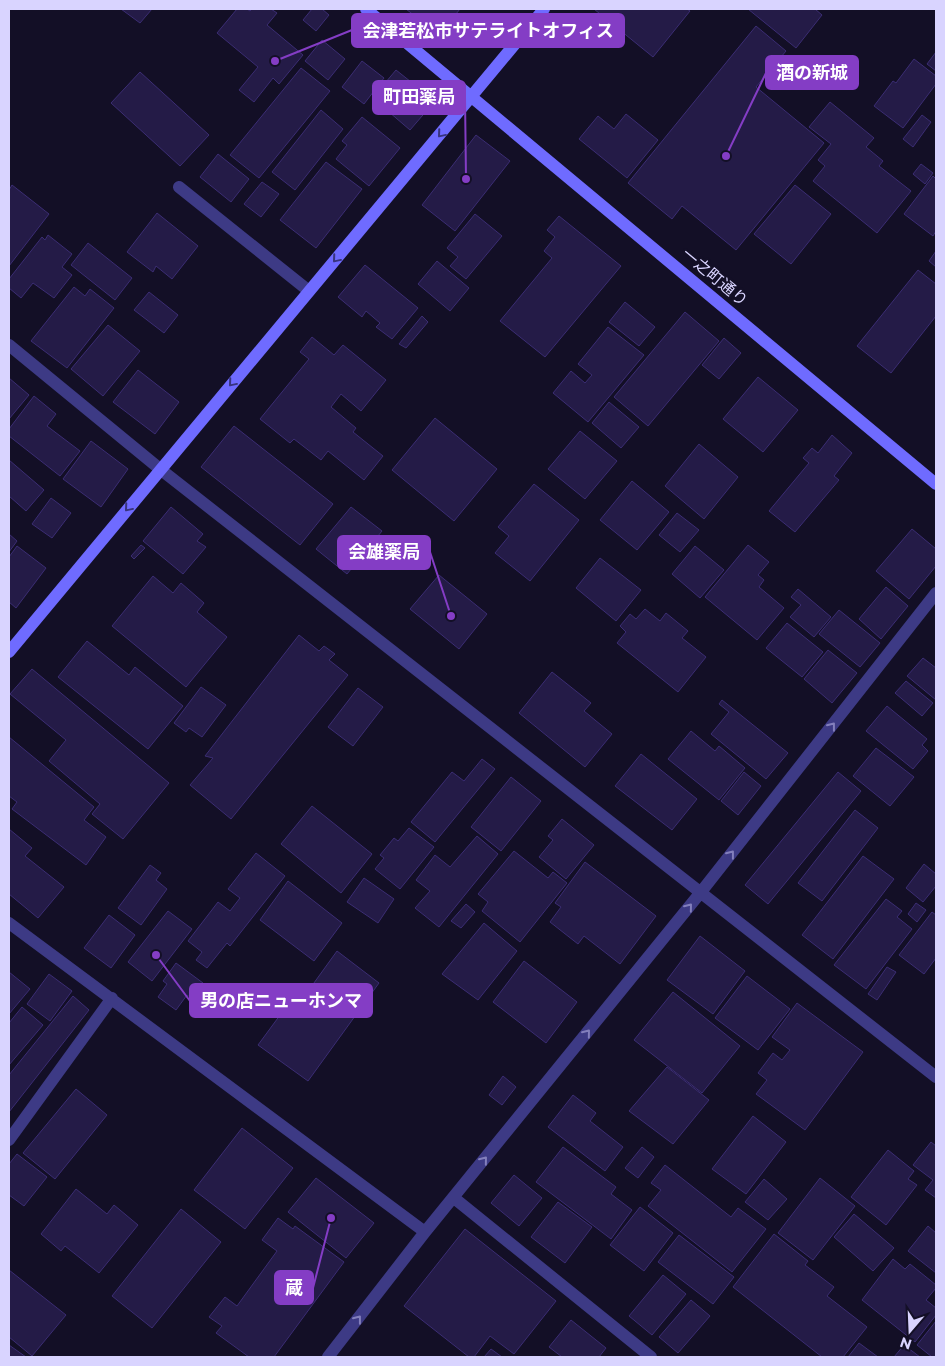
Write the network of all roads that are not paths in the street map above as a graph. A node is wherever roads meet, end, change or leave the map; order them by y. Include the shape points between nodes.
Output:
1 (366, 9) edge
2 (544, 9) edge
3 (472, 97) junction
4 (179, 187) dead end
5 (309, 291) junction
6 (9, 345) edge
7 (160, 469) junction
8 (936, 484) edge
9 (936, 593) edge
10 (9, 652) edge
11 (701, 892) junction
12 (9, 923) edge
13 (112, 998) junction
14 (936, 1076) edge
15 (9, 1140) edge
16 (454, 1198) junction
17 (425, 1232) junction
18 (328, 1357) edge
19 (651, 1357) edge

1 - 3 street, 一之町通り
2 - 3 street
3 -> 5 street
3 - 8 street, 一之町通り
4 - 5 street
5 -> 7 street
6 - 7 street
7 -> 10 street
7 - 11 street
11 -> 9 street
11 - 14 street
16 -> 11 street
12 - 13 street
13 - 15 street
13 - 17 street
16 - 17 street
16 - 19 street
18 -> 17 street

